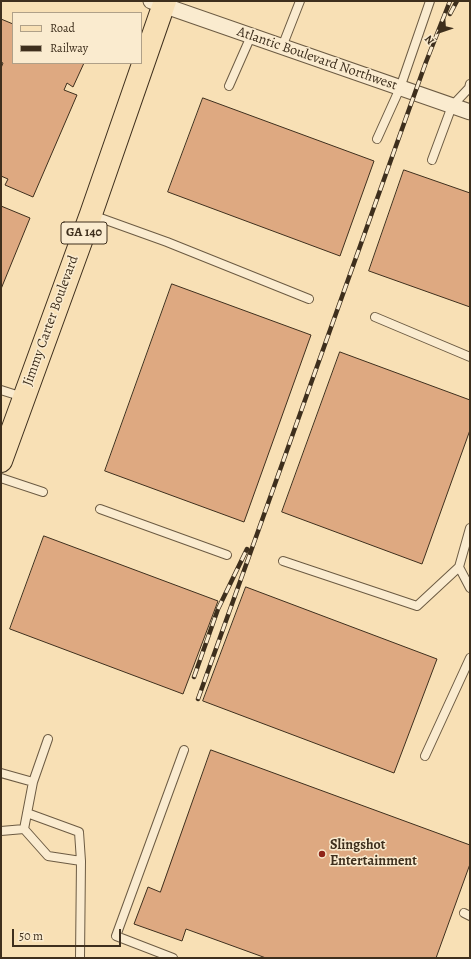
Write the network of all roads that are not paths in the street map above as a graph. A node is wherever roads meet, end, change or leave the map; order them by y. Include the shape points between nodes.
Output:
1 (300, 1) edge
2 (430, 1) edge
3 (160, 2) edge
4 (251, 36) junction
5 (282, 47) junction
6 (142, 57) edge
7 (140, 64) edge
8 (470, 84) edge
9 (229, 86) dead end
10 (400, 88) junction
11 (452, 106) junction
12 (470, 112) edge
13 (377, 139) dead end
14 (432, 160) dead end
15 (91, 214) junction
16 (309, 299) dead end
17 (375, 317) dead end
18 (470, 357) edge
19 (1, 390) edge
20 (23, 398) junction
21 (1, 460) edge
22 (1, 478) edge
23 (43, 492) dead end
24 (100, 509) dead end
25 (470, 528) edge
26 (227, 555) dead end
27 (283, 561) dead end
28 (459, 567) junction
29 (470, 588) edge
30 (470, 658) edge
31 (48, 739) dead end
32 (184, 750) dead end
33 (425, 756) dead end
34 (1, 773) edge
35 (33, 782) junction
36 (27, 813) junction
37 (24, 829) junction
38 (1, 831) edge
39 (81, 861) junction
40 (80, 958) edge
41 (173, 958) edge

1 - 5 lane
2 - 10 lane
3 - 4 street, Atlantic Boulevard Northwest
3 - 6 main road, Jimmy Carter Boulevard / GA 140
4 - 5 street, Atlantic Boulevard Northwest
4 - 9 lane
5 - 10 street, Atlantic Boulevard Northwest
7 - 15 main road, Jimmy Carter Boulevard / GA 140
8 - 11 lane
10 - 11 street, Atlantic Boulevard Northwest
10 - 13 lane
11 - 12 street, Atlantic Boulevard Northwest
11 - 14 lane
15 - 16 lane
15 - 20 main road, Jimmy Carter Boulevard / GA 140
17 - 18 lane
19 - 20 lane
20 - 21 main road, Jimmy Carter Boulevard / GA 140
22 - 23 lane
24 - 26 lane
25 - 28 lane
27 - 28 lane via 418,606
28 - 29 lane
30 - 33 lane
31 - 35 lane
32 - 41 lane via 116,936
34 - 35 lane
35 - 36 lane
36 - 37 lane
36 - 39 lane via 79,832
37 - 38 lane
37 - 39 lane via 48,856
39 - 40 lane

